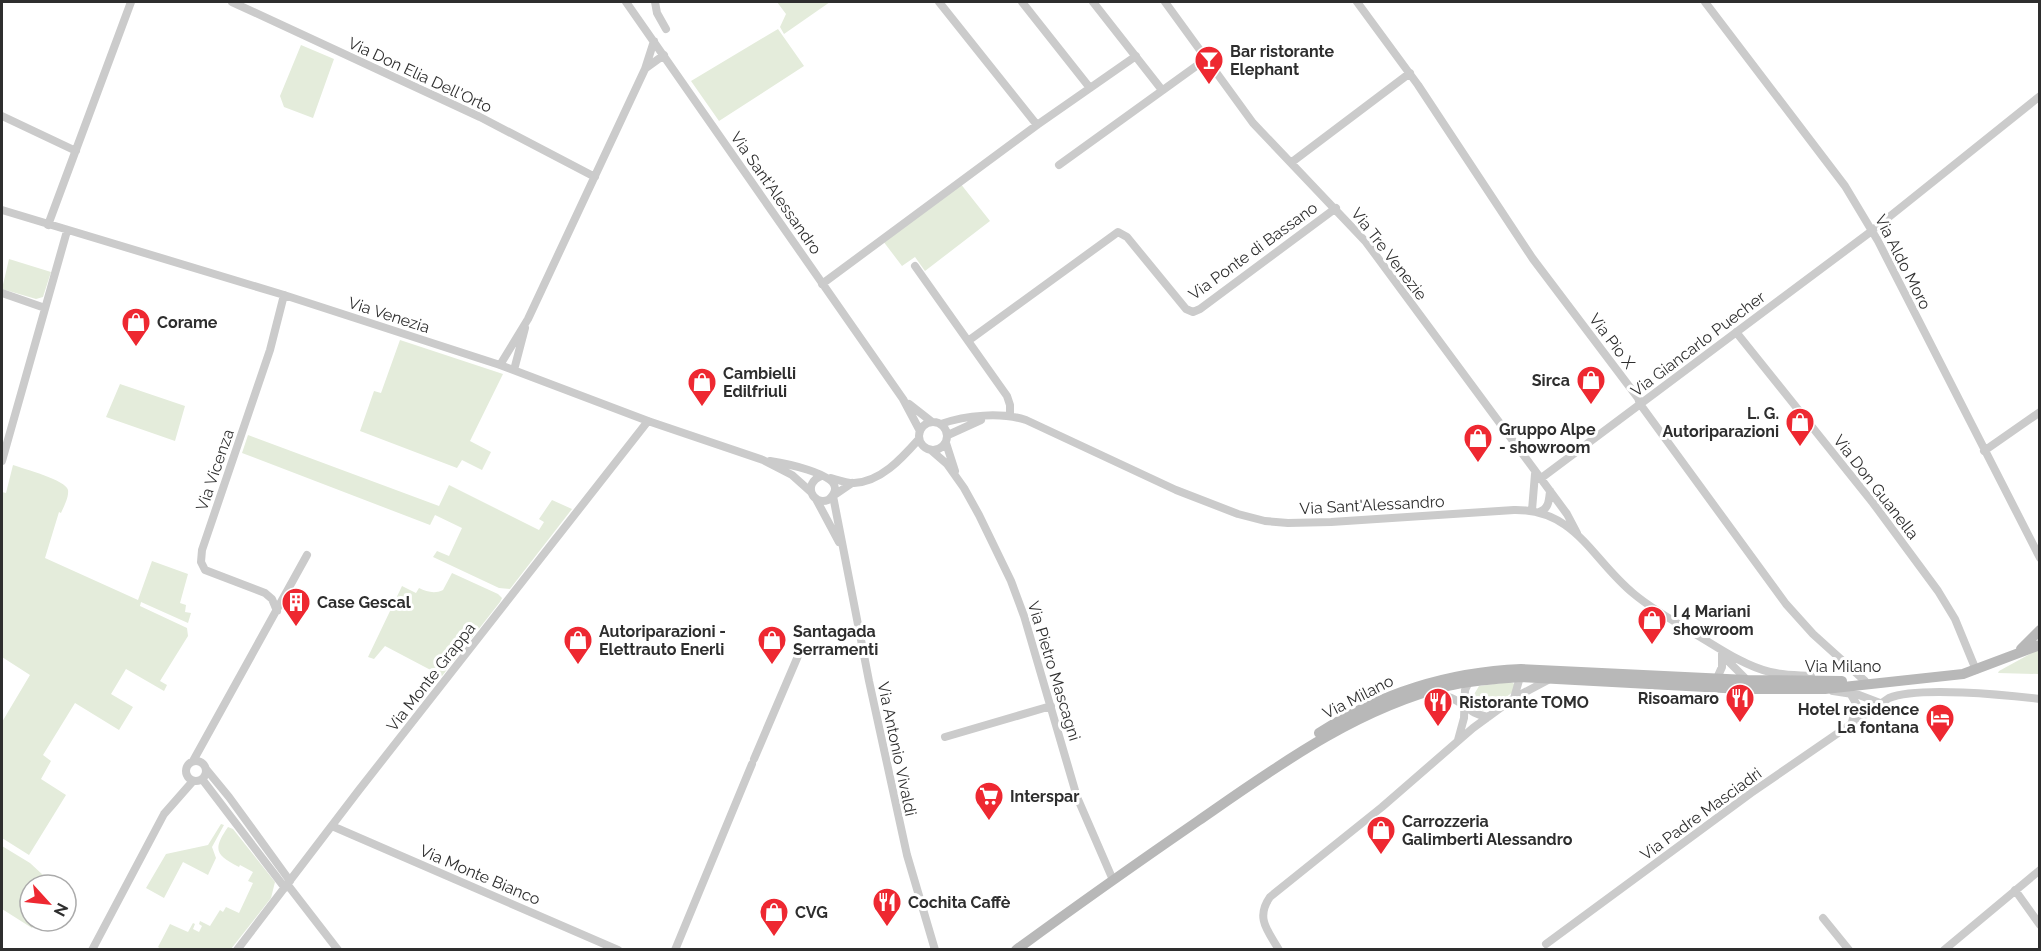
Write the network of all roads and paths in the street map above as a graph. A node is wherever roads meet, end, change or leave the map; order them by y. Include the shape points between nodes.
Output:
1 (131, 2) edge
2 (231, 2) edge
3 (626, 2) edge
4 (655, 2) edge
5 (939, 2) edge
6 (1023, 2) edge
7 (1093, 2) edge
8 (1165, 2) edge
9 (1358, 2) edge
10 (1705, 2) edge
11 (666, 28) dead end
12 (654, 41) junction
13 (664, 55) junction
14 (1136, 56) junction
15 (1206, 58) junction
16 (645, 69) junction
17 (1410, 73) junction
18 (1090, 88) junction
19 (1162, 90) junction
20 (2040, 96) edge
21 (2, 116) edge
22 (1037, 125) junction
23 (76, 151) junction
24 (1292, 162) junction
25 (1059, 165) dead end
26 (595, 177) junction
27 (1336, 208) junction
28 (2, 210) edge
29 (48, 225) junction
30 (1873, 230) junction
31 (67, 231) junction
32 (915, 266) dead end
33 (822, 284) junction
34 (2, 293) edge
35 (284, 295) junction
36 (45, 308) junction
37 (528, 319) junction
38 (1736, 332) junction
39 (968, 340) junction
40 (500, 365) junction
41 (514, 370) junction
42 (903, 399) junction
43 (1640, 404) junction
44 (2040, 412) edge
45 (997, 416) junction
46 (1010, 416) junction
47 (648, 422) junction
48 (932, 422) junction
49 (941, 424) junction
50 (920, 435) junction
51 (947, 439) junction
52 (924, 447) junction
53 (932, 451) junction
54 (1984, 451) junction
55 (903, 457) junction
56 (763, 460) junction
57 (2, 461) edge
58 (1535, 472) junction
59 (956, 475) junction
60 (825, 477) junction
61 (1540, 479) junction
62 (852, 483) junction
63 (1550, 491) junction
64 (813, 495) junction
65 (832, 496) junction
66 (1536, 511) junction
67 (1578, 535) junction
68 (844, 551) junction
69 (307, 555) dead end
70 (2040, 558) edge
71 (277, 611) junction
72 (2040, 630) edge
73 (2040, 645) edge
74 (1721, 652) junction
75 (2014, 655) junction
76 (798, 656) dead end
77 (1500, 670) junction
78 (1976, 670) junction
79 (1516, 673) junction
80 (1553, 678) junction
81 (1717, 678) junction
82 (1747, 680) junction
83 (1899, 680) junction
84 (1842, 681) junction
85 (1865, 681) junction
86 (1468, 682) junction
87 (1800, 690) junction
88 (1816, 690) junction
89 (1850, 693) junction
90 (1421, 695) junction
91 (1514, 698) junction
92 (2040, 699) edge
93 (1465, 705) junction
94 (1877, 705) junction
95 (1051, 706) junction
96 (1488, 717) junction
97 (1851, 723) junction
98 (945, 736) dead end
99 (1458, 740) junction
100 (205, 742) junction
101 (193, 761) junction
102 (204, 766) junction
103 (1272, 770) junction
104 (202, 779) junction
105 (192, 781) junction
106 (332, 826) junction
107 (2040, 870) edge
108 (1113, 880) junction
109 (287, 884) junction
110 (2015, 890) junction
111 (1823, 918) dead end
112 (2040, 925) edge
113 (1546, 944) dead end
114 (92, 950) edge
115 (237, 950) edge
116 (338, 950) edge
117 (618, 950) edge
118 (675, 950) edge
119 (935, 950) edge
120 (1016, 950) edge
121 (1280, 950) edge
122 (1849, 950) edge
123 (1944, 950) edge

1 - 23 street
2 - 26 street, Via Don Elia Dell'Orto via 480,117
3 - 12 street, Via Sant'Alessandro
4 - 11 street
5 - 22 street
6 - 18 street
7 - 14 street
8 - 15 street, Via Tre Venezie
9 - 17 street, Via Pio X
10 - 30 street, Via Aldo Moro via 1845,186
12 - 13 street, Via Sant'Alessandro
12 - 16 street
13 - 16 street
13 - 33 street, Via Sant'Alessandro
14 - 18 street
14 - 19 street
15 - 19 street
15 - 24 street, Via Tre Venezie via 1253,123
16 - 26 street
17 - 24 street
17 - 43 street, Via Pio X via 1533,259
18 - 22 street
19 - 25 street
20 - 30 street, Via Giancarlo Puecher
21 - 23 street
22 - 33 street
23 - 29 street
24 - 27 street, Via Tre Venezie
26 - 37 street
27 - 39 street, Via Ponte di Bassano via 1193,312 1186,309 1118,232
27 - 58 street, Via Tre Venezie via 1366,242
28 - 29 street, Via Venezia
29 - 31 street, Via Venezia
30 - 38 street, Via Giancarlo Puecher
30 - 54 street, Via Aldo Moro
31 - 35 street, Via Venezia
31 - 36 street
32 - 39 street
33 - 42 street, Via Sant'Alessandro
34 - 36 street
35 - 40 street, Via Venezia
35 - 71 street, Via Vicenza via 201,562 205,570 265,593
36 - 57 street
37 - 40 street
37 - 41 street
38 - 43 street, Via Giancarlo Puecher
38 - 78 street, Via Don Guanella via 1873,503 1950,610
39 - 46 street via 1006,396
40 - 41 street, Via Venezia
41 - 47 street, Via Venezia
42 - 48 street, Via Sant'Alessandro
42 - 50 street, Via Sant'Alessandro
43 - 61 street, Via Giancarlo Puecher
43 - 85 street, Via Pio X via 1794,613
44 - 54 street
45 - 46 street, Via Sant'Alessandro
45 - 49 street, Via Sant'Alessandro
45 - 51 street, Via Sant'Alessandro via 975,422
46 - 66 street, Via Sant'Alessandro via 1040,426 1188,495 1265,521 1308,523
47 - 56 street, Via Venezia
47 - 106 street, Via Monte Grappa
48 - 49 street
48 - 50 street via 925,424
49 - 51 street
50 - 52 street
50 - 55 street
51 - 53 street via 940,449
51 - 59 street, Via Pietro Mascagni
52 - 53 street
52 - 55 street
53 - 59 street, Via Pietro Mascagni
54 - 70 street, Via Aldo Moro
55 - 62 street via 877,476
56 - 60 street, Via Venezia
56 - 64 street, Via Venezia via 792,475
58 - 61 street, Via Tre Venezie
58 - 66 street
59 - 95 street, Via Pietro Mascagni via 980,515 1017,594
60 - 62 street, Via Venezia
60 - 64 street via 814,479
60 - 65 street via 834,483
61 - 63 street, Via Tre Venezie
62 - 65 street
63 - 66 street via 1548,505 1543,511
63 - 67 street, Via Tre Venezie
64 - 65 street via 822,501
64 - 68 street
65 - 68 street, Via Antonio Vivaldi
66 - 67 street, Via Sant'Alessandro via 1560,520
67 - 74 street, Via Sant'Alessandro via 1633,593
68 - 119 street, Via Antonio Vivaldi via 907,855
69 - 71 street
71 - 100 street
72 - 75 main road
73 - 75 main road
74 - 81 street via 1722,667
74 - 82 street
74 - 84 street via 1770,672
75 - 78 main road
76 - 118 street
77 - 79 main road, Via Milano
77 - 86 street
77 - 103 main road, Via Milano via 1441,678 1381,699 1317,734
78 - 83 main road
79 - 80 main road, Via Milano
79 - 81 main road, Via Milano
79 - 86 main road, Via Milano
79 - 91 street
80 - 87 main road, Via Milano
80 - 91 street
81 - 82 main road, Via Milano
82 - 84 main road, Via Milano
82 - 87 street
83 - 85 main road, Via Milano
83 - 88 main road, Via Milano
84 - 85 main road, Via Milano
86 - 90 main road, Via Milano
86 - 93 street
87 - 88 main road, Via Milano
88 - 89 street
89 - 94 street via 1865,696
89 - 97 street via 1857,705
90 - 93 street via 1447,695
90 - 103 main road, Via Milano via 1344,727
91 - 96 street
92 - 94 street, Via Padre Masciadri via 1923,693 1896,695
93 - 96 street
93 - 99 street
94 - 97 street, Via Padre Masciadri
95 - 98 street
95 - 108 street, Via Pietro Mascagni via 1080,804
96 - 99 street
97 - 113 street, Via Padre Masciadri
99 - 121 street via 1270,897 1263,917
100 - 101 street
100 - 102 street
101 - 102 street
101 - 105 street via 186,772
102 - 104 street
102 - 109 street
103 - 108 main road, Via Milano
104 - 105 street
104 - 109 street
105 - 114 street via 164,814
106 - 109 street, Via Monte Grappa
106 - 117 street, Via Monte Bianco
107 - 110 street
108 - 120 main road, Via Milano
109 - 115 street, Via Monte Grappa
109 - 116 street
110 - 112 street
110 - 123 street
111 - 122 street

